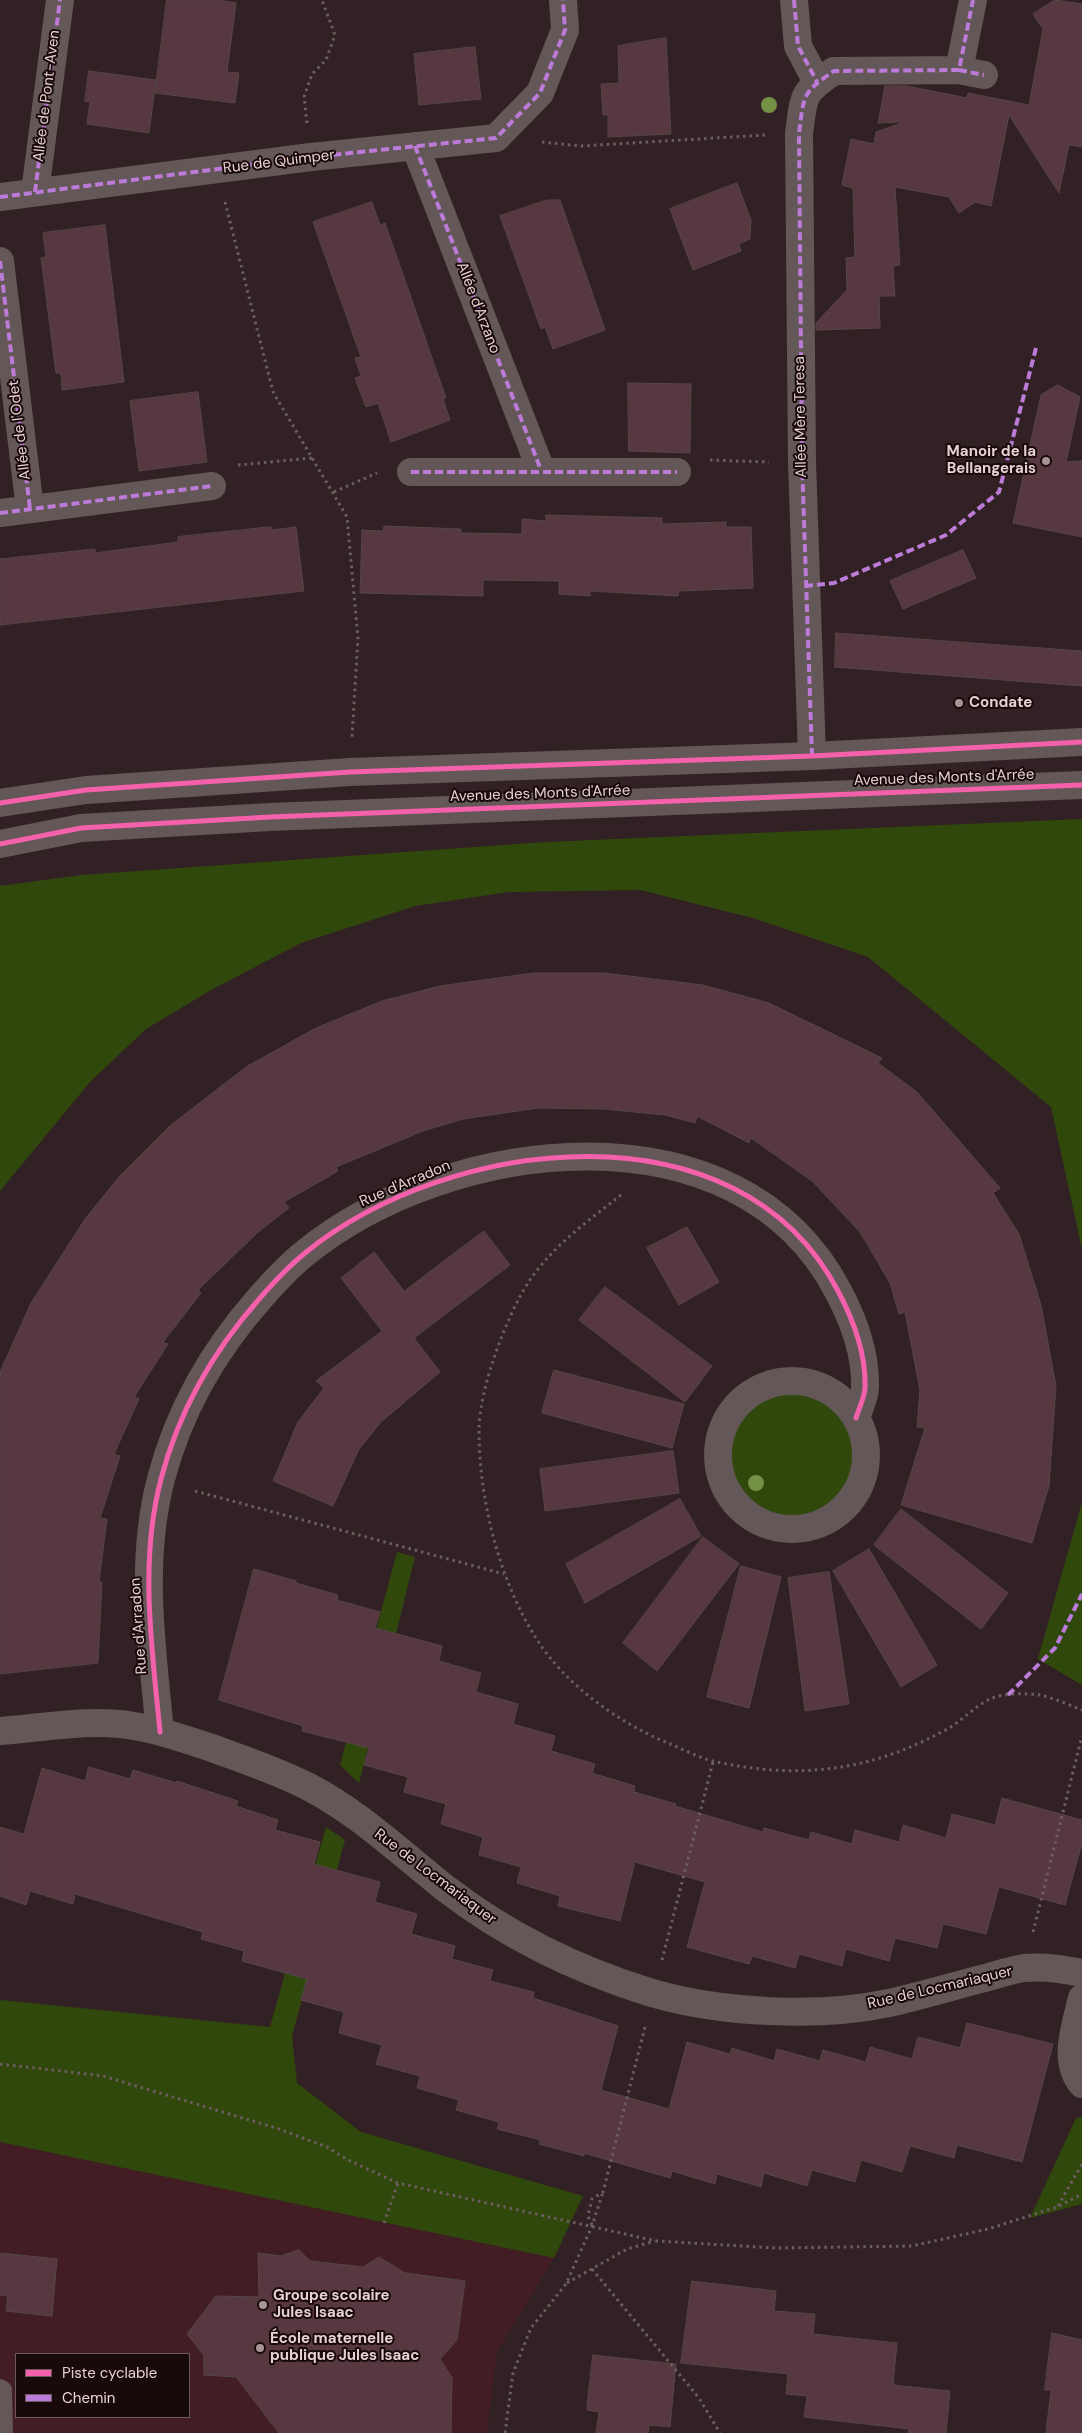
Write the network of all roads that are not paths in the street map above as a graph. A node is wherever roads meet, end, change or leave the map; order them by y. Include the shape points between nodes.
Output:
1 (60, 0) edge
2 (563, 0) edge
3 (794, 0) edge
4 (973, 0) edge
5 (817, 82) junction
6 (415, 146) junction
7 (35, 192) junction
8 (0, 196) edge
9 (0, 261) edge
10 (541, 470) junction
11 (411, 472) road end
12 (677, 472) road end
13 (212, 486) road end
14 (30, 509) junction
15 (0, 513) edge
16 (1082, 742) edge
17 (812, 756) junction
18 (1082, 785) edge
19 (0, 803) edge
20 (0, 844) edge
21 (856, 1418) junction
22 (0, 1731) edge
23 (160, 1732) junction
24 (1082, 1973) edge
25 (1082, 1998) edge
26 (1082, 2084) edge
27 (0, 2388) edge
28 (4, 2433) edge

1 - 7 street, Allée de Pont-Aven
2 - 6 street, Rue de Quimper via 565,30 540,93 496,138
3 - 5 street via 798,46
4 - 5 street, Allée Mère Teresa via 971,73 834,71
5 - 17 street, Allée Mère Teresa via 804,98 799,134 802,462
6 - 7 street, Rue de Quimper
6 - 10 street, Allée d'Arzano
7 - 8 street, Rue de Quimper
9 - 14 street, Allée de l'Odet
10 - 11 street
10 - 12 street
13 - 14 street
14 - 15 street
16 - 17 street, Avenue des Monts d'Arrée
17 - 19 street, Avenue des Monts d'Arrée via 350,772 86,790
18 - 20 street, Avenue des Monts d'Arrée via 270,817 81,828
21 - 21 street via 866,1442 865,1468 857,1492 840,1512 818,1525 793,1530 768,1525 745,1512 728,1492 720,1468 719,1442 728,1418 744,1398 766,1385 792,1381 817,1385 840,1398
21 - 23 street, Rue d'Arradon via 865,1390 862,1348 849,1312 831,1278 789,1225 730,1187 691,1171 634,1160 564,1157 526,1160 453,1175 390,1201 332,1233 304,1253 277,1279 230,1333 193,1391 160,1482 148,1557 147,1596
22 - 23 street, Rue de Locmariaquer via 102,1723 133,1725
23 - 24 street, Rue de Locmariaquer via 256,1763 311,1788 379,1833 497,1925 542,1950 653,1993 699,2004 742,2008 793,2012 839,2010 886,2004 1023,1968 1056,1968
25 - 26 street via 1071,2050 1076,2077
27 - 28 lane via 3,2390

